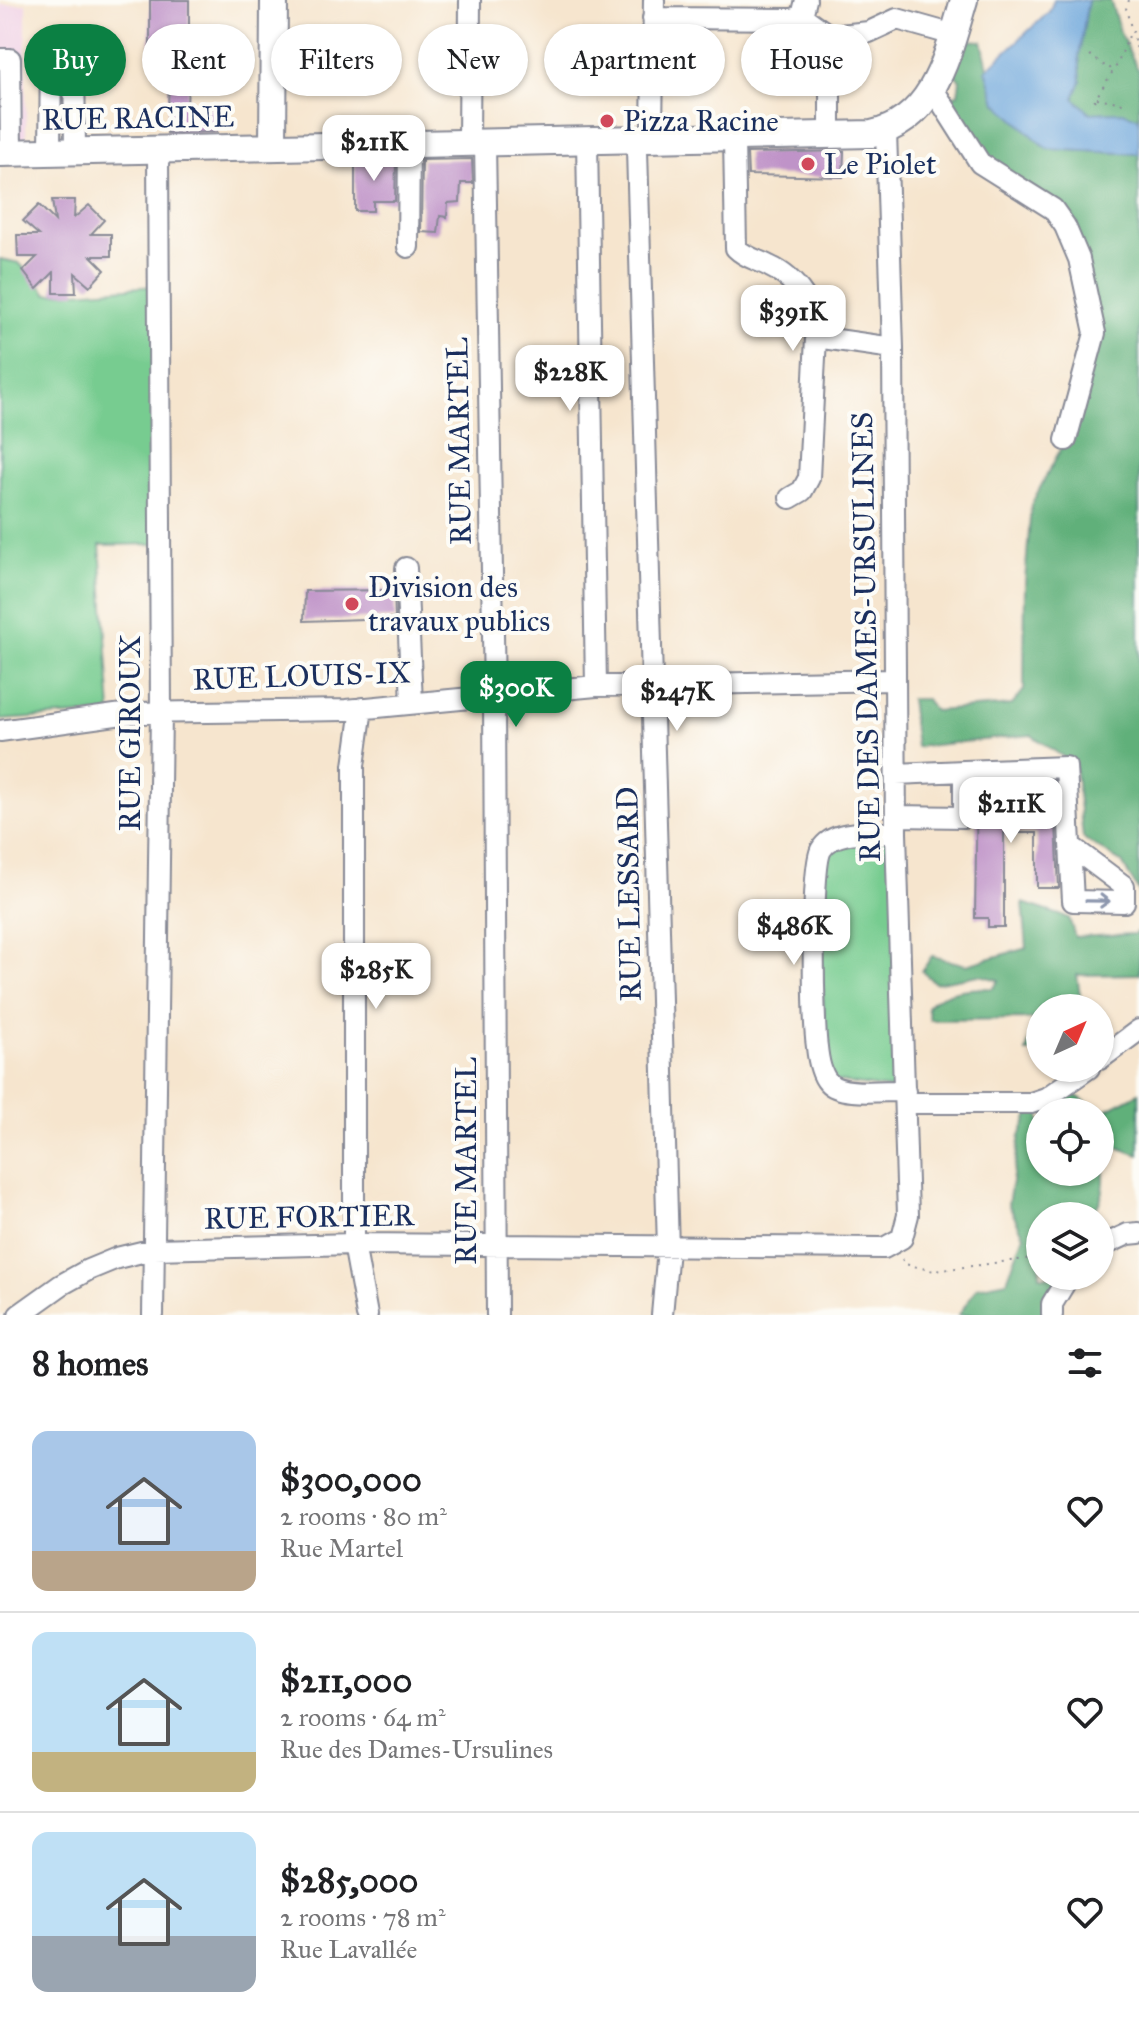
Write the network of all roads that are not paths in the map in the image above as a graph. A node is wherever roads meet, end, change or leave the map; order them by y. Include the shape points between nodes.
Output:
1 (274, 0) edge
2 (470, 0) edge
3 (964, 0) edge
4 (804, 8) edge
5 (653, 9) edge
6 (819, 24) edge
7 (872, 31) edge
8 (954, 35) junction
9 (0, 59) edge
10 (933, 89) junction
11 (830, 96) edge
12 (886, 131) junction
13 (830, 137) junction
14 (646, 138) junction
15 (734, 138) junction
16 (587, 140) junction
17 (477, 143) junction
18 (409, 144) junction
19 (273, 146) junction
20 (158, 151) junction
21 (5, 153) edge
22 (408, 247) dead end
23 (816, 337) junction
24 (893, 348) junction
25 (1066, 440) dead end
26 (790, 498) dead end
27 (406, 568) dead end
28 (894, 680) junction
29 (653, 685) junction
30 (596, 686) junction
31 (494, 695) junction
32 (412, 703) junction
33 (362, 708) junction
34 (161, 711) junction
35 (0, 731) edge
36 (964, 771) junction
37 (896, 774) junction
38 (896, 824) junction
39 (1072, 847) dead end
40 (1139, 1030) edge
41 (1114, 1049) edge
42 (1069, 1082) edge
43 (905, 1097) junction
44 (1139, 1233) edge
45 (1114, 1240) edge
46 (897, 1242) joint
47 (354, 1244) junction
48 (496, 1247) junction
49 (154, 1249) junction
50 (668, 1249) junction
51 (1060, 1290) edge
52 (19, 1315) edge
53 (153, 1315) edge
54 (367, 1315) edge
55 (497, 1315) edge
56 (662, 1315) edge
57 (1052, 1315) edge

1 - 19 main road
2 - 17 street, RUE MARTEL
3 - 8 main road
4 - 5 street
4 - 6 street
5 - 14 street, RUE LESSARD via 652,129
7 - 8 street via 897,19
8 - 10 main road
9 - 21 street via 10,59
10 - 12 main road via 909,117
10 - 25 street via 980,163 1053,209 1079,259 1095,333
11 - 13 street
12 - 13 main road, RUE RACINE
12 - 24 street, RUE DES DAMES-URSULINES
13 - 15 main road, RUE RACINE
14 - 15 main road, RUE RACINE
14 - 16 main road, RUE RACINE
14 - 29 street, RUE LESSARD via 637,149
15 - 23 street via 736,248 789,279 813,310
16 - 17 main road, RUE RACINE
16 - 30 street
17 - 18 main road, RUE RACINE
17 - 31 street, RUE MARTEL
18 - 19 main road, RUE RACINE
18 - 22 street
19 - 20 main road, RUE RACINE
20 - 21 main road, RUE RACINE
20 - 34 street, RUE GIROUX
23 - 24 street
23 - 26 street via 809,478
24 - 28 street, RUE DES DAMES-URSULINES
27 - 32 street
28 - 29 street, RUE LOUIS-IX
28 - 37 street, RUE DES DAMES-URSULINES
29 - 30 street, RUE LOUIS-IX
29 - 50 street, RUE LESSARD
30 - 31 street, RUE LOUIS-IX
31 - 32 street, RUE LOUIS-IX
31 - 48 street, RUE MARTEL
32 - 33 street, RUE LOUIS-IX
33 - 34 street, RUE LOUIS-IX
33 - 47 street via 354,766
34 - 35 street, RUE LOUIS-IX
34 - 49 street, RUE GIROUX
36 - 37 street
36 - 38 street via 964,817
36 - 39 street via 1066,767
37 - 38 street, RUE DES DAMES-URSULINES
38 - 43 street, RUE DES DAMES-URSULINES
38 - 43 street via 844,835 822,849 816,882 816,1046 827,1080 838,1090
40 - 41 street
42 - 43 street via 1031,1103
43 - 46 street, RUE DES DAMES-URSULINES via 908,1215
44 - 45 street
46 - 50 street, RUE FORTIER via 884,1248
47 - 48 street, RUE FORTIER
47 - 49 street, RUE FORTIER
47 - 54 street
48 - 50 street, RUE FORTIER
48 - 55 street, RUE MARTEL
49 - 52 street, RUE FORTIER via 88,1270
49 - 53 street, RUE GIROUX
50 - 56 street, RUE LESSARD
51 - 57 street

